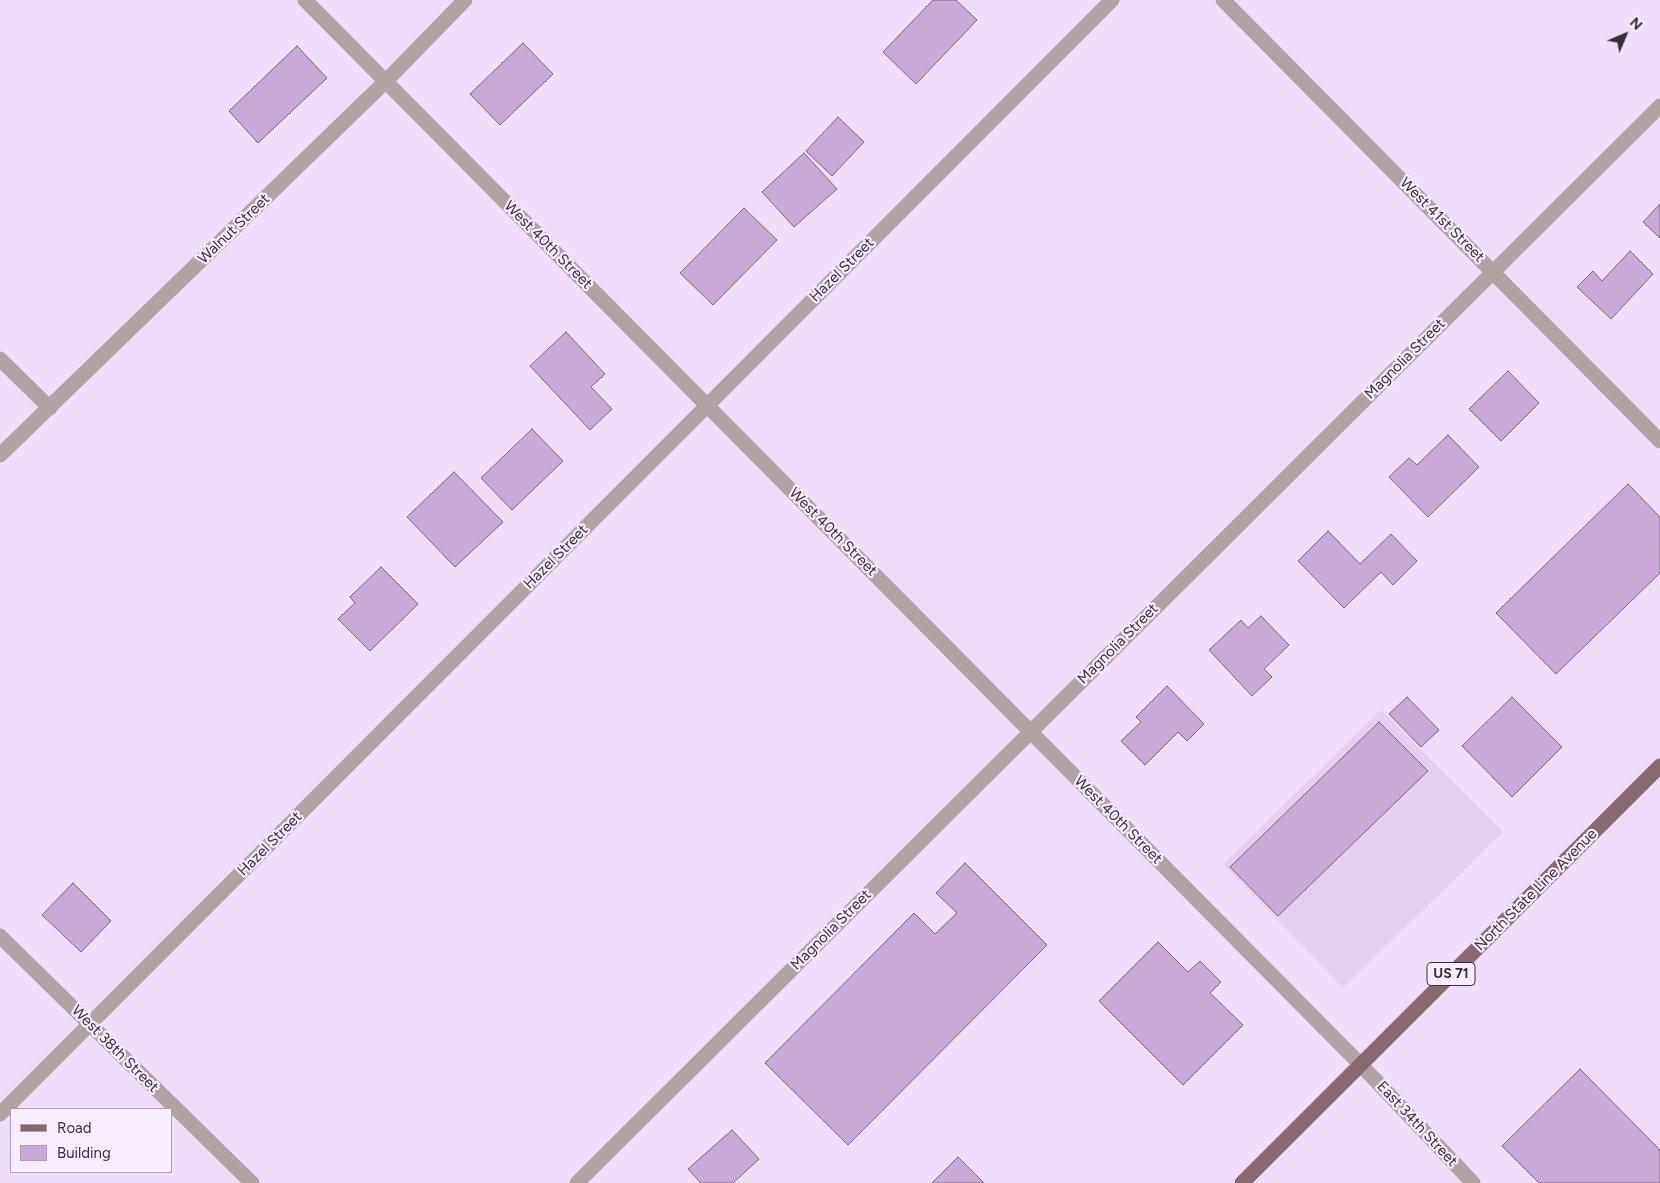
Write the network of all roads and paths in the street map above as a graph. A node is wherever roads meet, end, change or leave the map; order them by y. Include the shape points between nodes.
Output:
1 (305, 0) edge
2 (465, 0) edge
3 (1112, 0) edge
4 (1223, 0) edge
5 (386, 82) junction
6 (1660, 106) edge
7 (1493, 272) junction
8 (0, 359) edge
9 (707, 406) junction
10 (50, 408) junction
11 (1660, 441) edge
12 (0, 455) edge
13 (1030, 732) junction
14 (1660, 766) edge
15 (0, 936) edge
16 (90, 1024) junction
17 (1360, 1065) junction
18 (0, 1114) edge
19 (252, 1183) edge
20 (576, 1183) edge
21 (1242, 1183) edge
22 (1473, 1183) edge

1 - 5 street, West 40th Street
2 - 5 street, Walnut Street
3 - 9 street, Hazel Street
4 - 7 street, West 41st Street
5 - 9 street, West 40th Street
5 - 10 street, Walnut Street
6 - 7 street, Magnolia Street
7 - 11 street, West 41st Street
7 - 13 street, Magnolia Street
8 - 10 street
9 - 13 street, West 40th Street
9 - 16 street, Hazel Street
10 - 12 street, Walnut Street
13 - 17 street, West 40th Street
13 - 20 street, Magnolia Street
14 - 17 main road, North State Line Avenue / US 71
15 - 16 street, West 38th Street
16 - 18 street, Hazel Street
16 - 19 street, West 38th Street
17 - 21 main road, North State Line Avenue / US 71
17 - 22 street, East 34th Street

